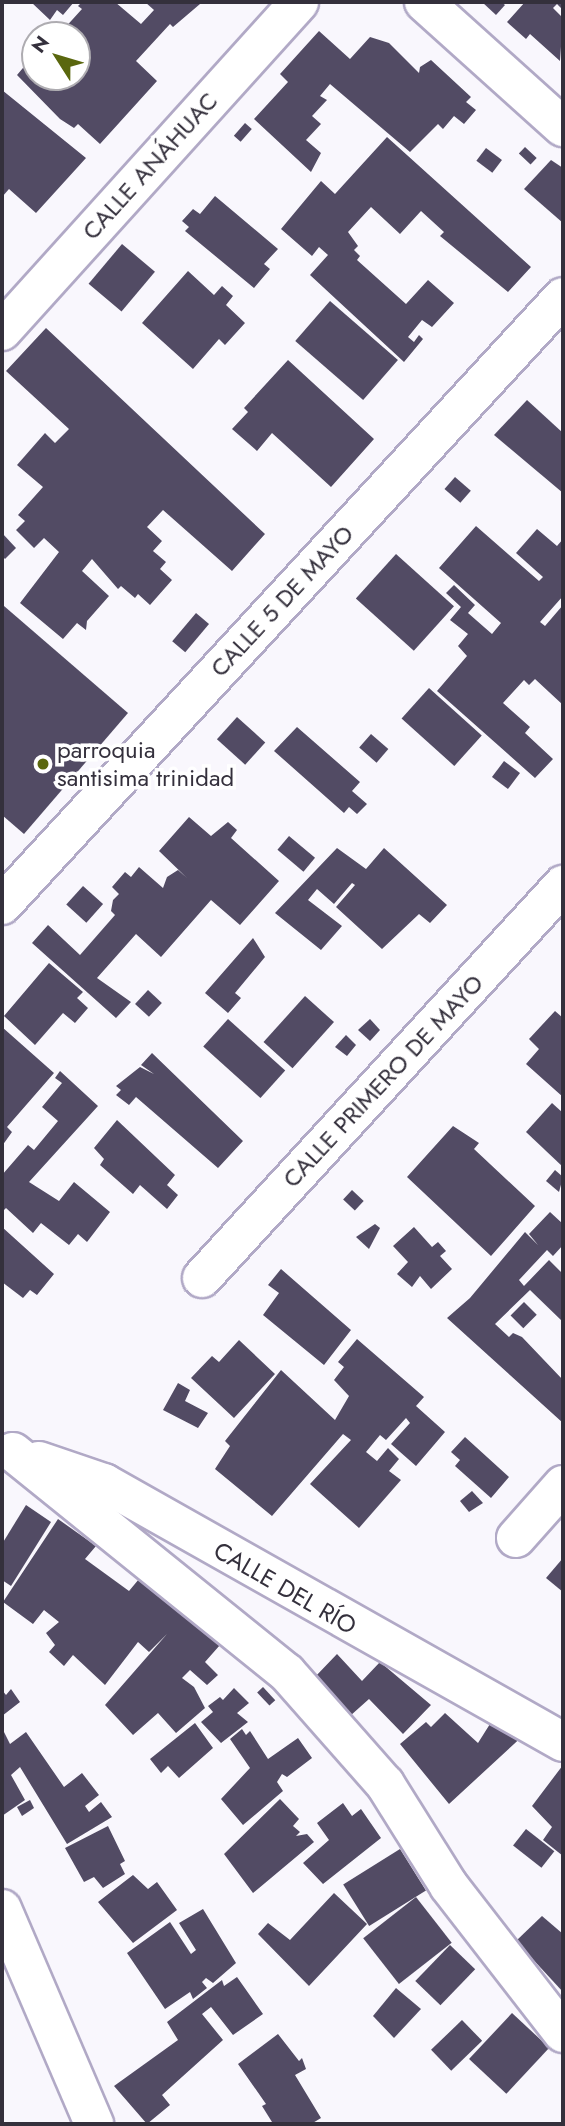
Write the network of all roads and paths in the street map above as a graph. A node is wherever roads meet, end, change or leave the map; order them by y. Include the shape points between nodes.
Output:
1 (299, 2) edge
2 (424, 2) edge
3 (563, 127) edge
4 (563, 297) edge
5 (2, 331) edge
6 (563, 885) edge
7 (2, 905) edge
8 (202, 1278) dead end
9 (8, 1448) edge
10 (563, 1485) edge
11 (516, 1538) dead end
12 (563, 1742) edge
13 (2, 1909) edge
14 (563, 2033) edge
15 (94, 2124) edge

1 - 5 street, CALLE ANÁHUAC
2 - 3 street
4 - 7 street, CALLE 5 DE MAYO
6 - 8 street, CALLE PRIMERO DE MAYO
9 - 12 street, CALLE DEL RÍO via 104,1483
9 - 14 street via 287,1673 385,1784 449,1886
10 - 11 street
13 - 15 street

